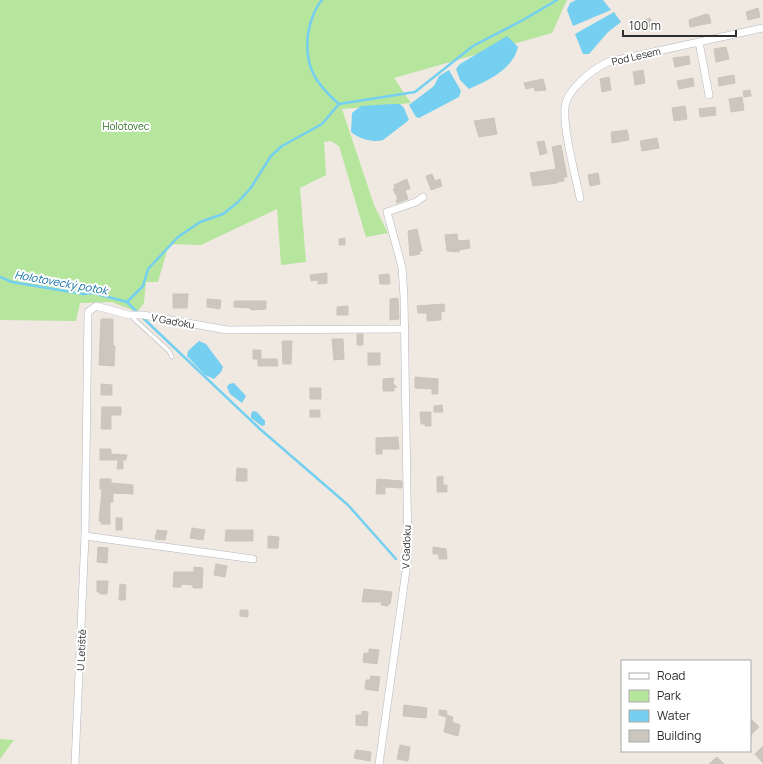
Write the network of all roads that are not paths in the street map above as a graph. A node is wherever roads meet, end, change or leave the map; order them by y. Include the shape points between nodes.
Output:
1 (763, 28) edge
2 (699, 42) junction
3 (709, 95) dead end
4 (423, 197) dead end
5 (580, 198) dead end
6 (88, 312) joint
7 (133, 315) junction
8 (405, 328) junction
9 (172, 357) dead end
10 (85, 536) junction
11 (253, 559) dead end
12 (74, 764) edge
13 (379, 764) edge

1 - 2 street, Pod Lesem
2 - 3 street
2 - 5 street, Pod Lesem via 608,62 588,73 576,86 565,105 565,119
4 - 8 street, V Gaďoku via 387,212 402,267
6 - 7 street, V Gaďoku via 96,306
6 - 10 street, U Letiště
7 - 8 street, V Gaďoku via 227,330
7 - 9 lane
8 - 13 street, V Gaďoku via 408,556
10 - 11 street
10 - 12 street, U Letiště

